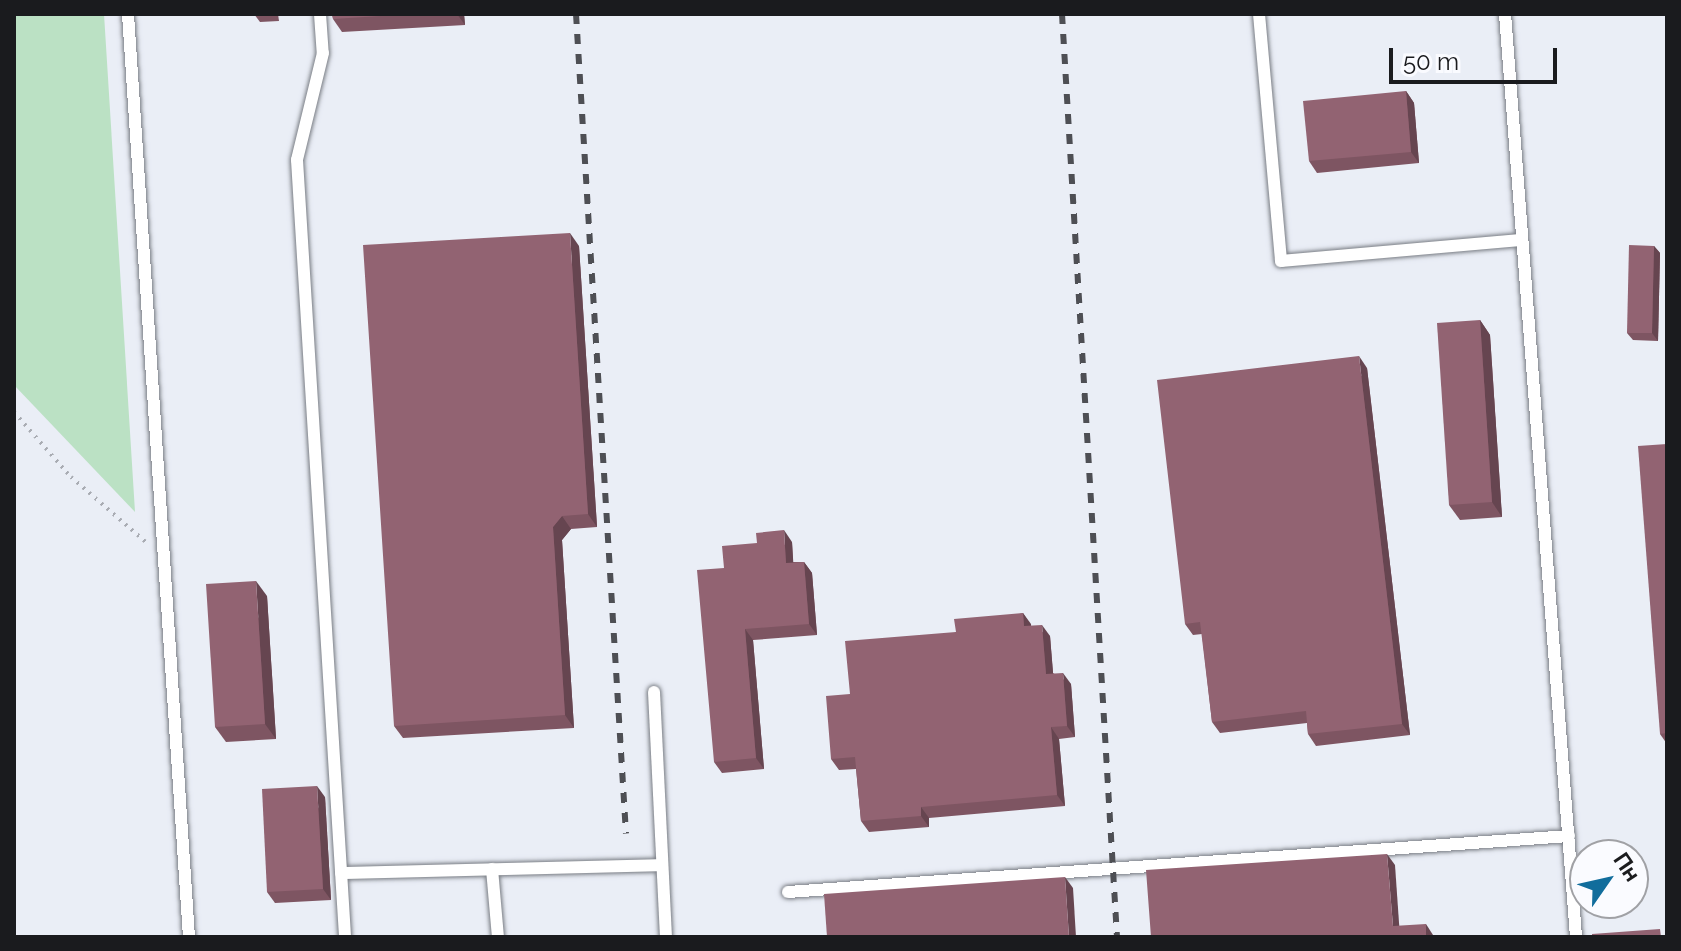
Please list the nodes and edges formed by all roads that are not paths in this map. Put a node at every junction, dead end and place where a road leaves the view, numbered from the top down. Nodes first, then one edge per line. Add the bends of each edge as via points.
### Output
1 (128, 14) edge
2 (320, 14) edge
3 (1259, 14) edge
4 (1505, 14) edge
5 (1520, 240) junction
6 (654, 692) dead end
7 (1569, 836) junction
8 (661, 865) junction
9 (492, 869) junction
10 (341, 873) junction
11 (788, 892) dead end
12 (189, 937) edge
13 (345, 937) edge
14 (498, 937) edge
15 (666, 937) edge
16 (1576, 937) edge

1 - 12 lane
2 - 10 lane via 323,53 297,160
3 - 5 lane via 1281,261
4 - 5 lane
5 - 7 lane
6 - 8 lane
7 - 11 lane
7 - 16 lane
8 - 9 lane
8 - 15 lane
9 - 10 lane
9 - 14 lane
10 - 13 lane

